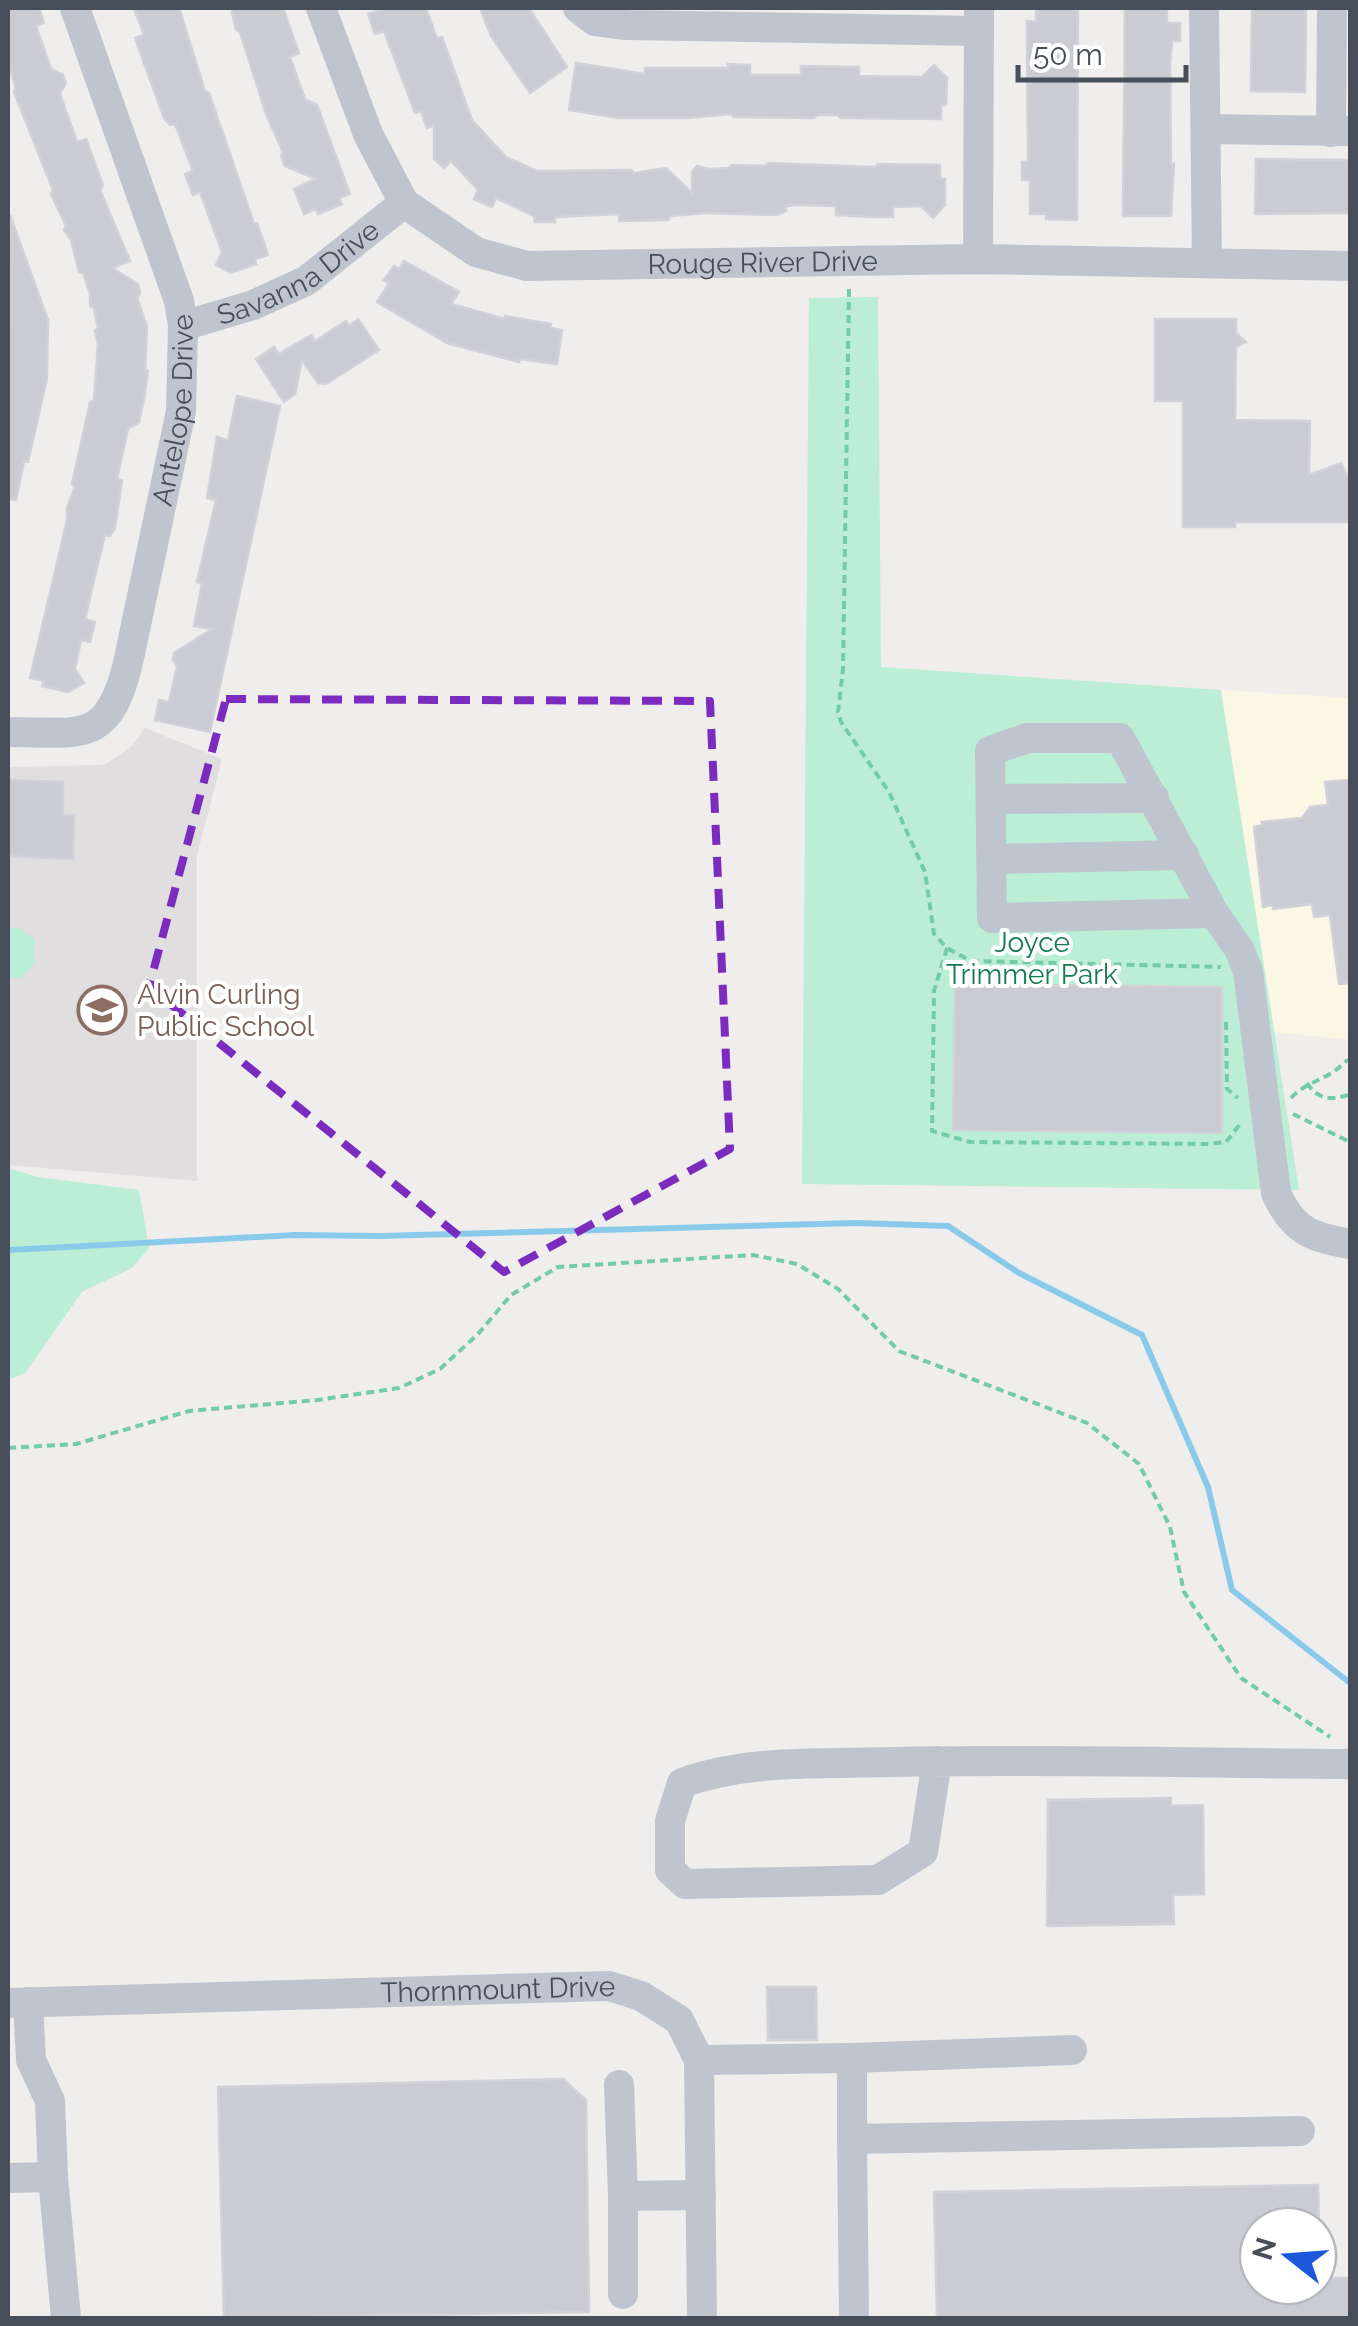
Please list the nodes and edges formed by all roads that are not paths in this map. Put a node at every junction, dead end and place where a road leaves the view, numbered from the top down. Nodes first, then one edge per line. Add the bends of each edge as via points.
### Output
1 (75, 8) edge
2 (321, 8) edge
3 (578, 8) edge
4 (1204, 8) edge
5 (1332, 8) edge
6 (979, 19) edge
7 (1206, 129) junction
8 (1341, 132) edge
9 (404, 202) junction
10 (978, 259) junction
11 (1207, 263) junction
12 (1350, 266) edge
13 (183, 326) junction
14 (8, 732) edge
15 (1154, 798) junction
16 (991, 799) junction
17 (1184, 856) junction
18 (992, 859) junction
19 (1214, 912) junction
20 (1350, 1244) edge
21 (1346, 1754) edge
22 (936, 1761) junction
23 (18, 2003) edge
24 (1072, 2050) dead end
25 (852, 2058) junction
26 (698, 2060) junction
27 (619, 2085) dead end
28 (1300, 2131) dead end
29 (852, 2139) junction
30 (54, 2177) junction
31 (8, 2178) edge
32 (700, 2194) junction
33 (623, 2196) junction
34 (624, 2294) dead end
35 (66, 2318) edge
36 (702, 2318) edge
37 (854, 2318) edge

1 - 13 street, Antelope Drive via 168,264
2 - 9 street, Rouge River Drive via 368,134
3 - 6 street via 595,21 626,25
4 - 7 street
5 - 8 street
6 - 10 street
7 - 8 street
7 - 11 street
9 - 10 street, Rouge River Drive via 476,252 527,266
9 - 13 street, Savanna Drive via 306,281
10 - 11 street, Rouge River Drive
11 - 12 street, Rouge River Drive
13 - 14 street, Antelope Drive via 181,411 116,702 84,732
15 - 16 street
15 - 16 street via 1120,738 1028,738 990,751
15 - 17 street
16 - 18 street
17 - 18 street
17 - 19 street
18 - 19 street via 992,918
19 - 20 street via 1248,971 1276,1193 1303,1232
21 - 22 street
22 - 22 street via 780,1764 714,1771 682,1783 670,1821 670,1870 684,1884 878,1880 923,1852
23 - 26 street, Thornmount Drive via 610,1986 680,2020
23 - 30 street via 30,2060 50,2101
24 - 25 street
25 - 26 street
25 - 29 street
26 - 32 street, Thornmount Drive
27 - 33 street
28 - 29 street
29 - 37 street
30 - 31 street
30 - 35 street
32 - 33 street
32 - 36 street, Thornmount Drive
33 - 34 street

